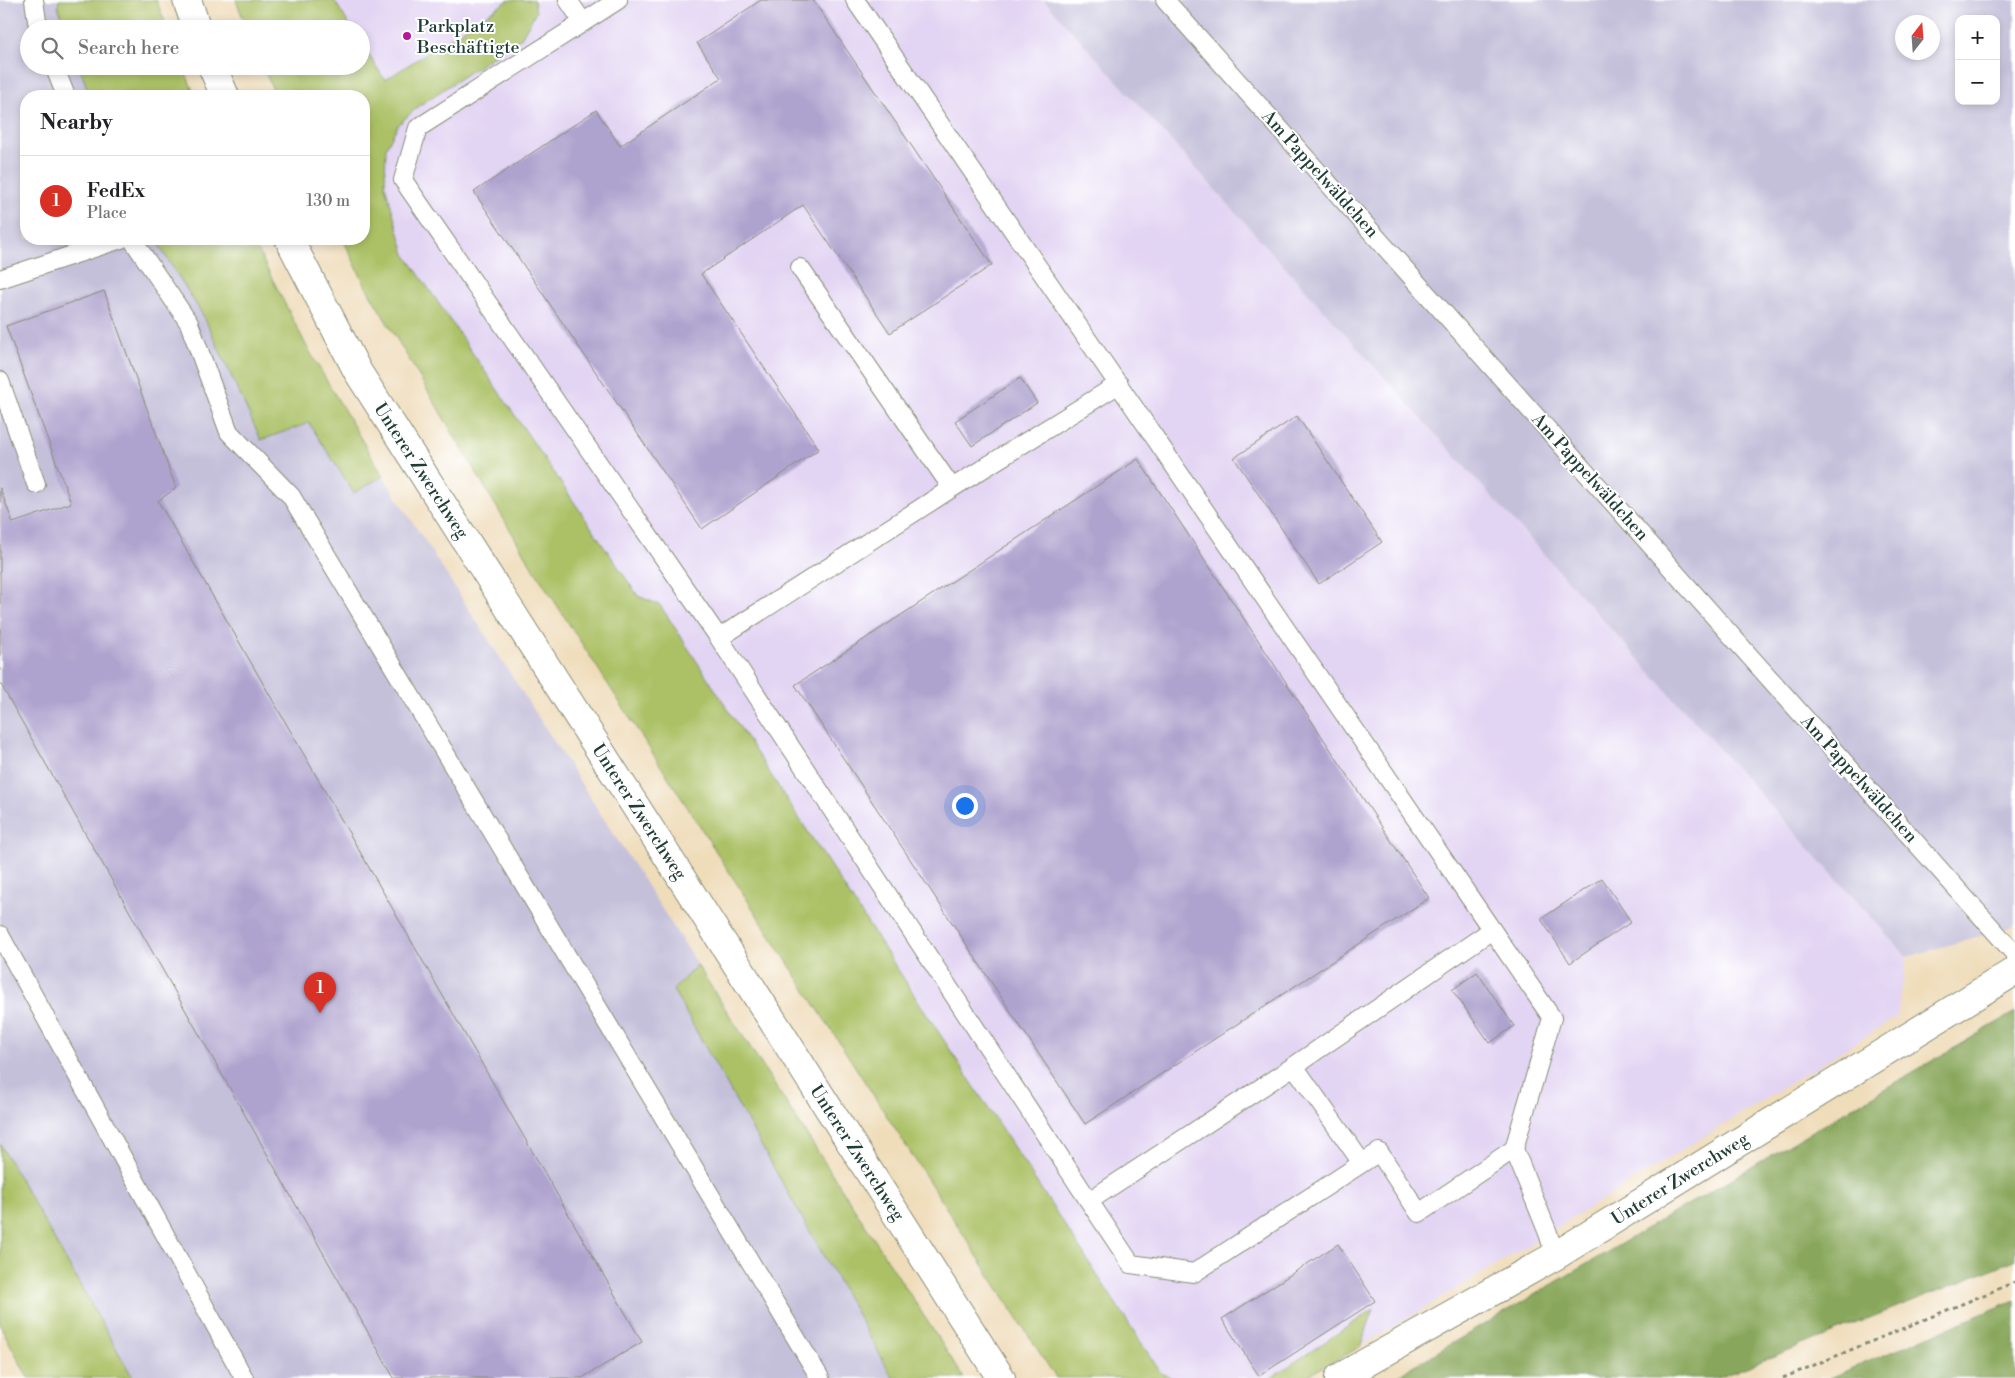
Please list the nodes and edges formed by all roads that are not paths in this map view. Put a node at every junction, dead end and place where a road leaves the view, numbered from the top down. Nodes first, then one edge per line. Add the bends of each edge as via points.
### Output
1 (34, 0) edge
2 (187, 0) edge
3 (568, 0) edge
4 (618, 0) edge
5 (855, 0) edge
6 (1165, 0) edge
7 (37, 20) edge
8 (194, 20) edge
9 (582, 22) junction
10 (58, 75) edge
11 (216, 75) edge
12 (64, 90) edge
13 (222, 90) edge
14 (103, 245) edge
15 (136, 245) edge
16 (293, 245) edge
17 (800, 268) dead end
18 (0, 279) edge
19 (0, 381) edge
20 (1119, 384) junction
21 (36, 484) dead end
22 (952, 488) junction
23 (719, 638) junction
24 (1492, 930) junction
25 (0, 935) edge
26 (2015, 954) edge
27 (2015, 971) edge
28 (1294, 1066) junction
29 (1514, 1149) junction
30 (1362, 1163) junction
31 (1089, 1201) junction
32 (1555, 1256) junction
33 (244, 1378) edge
34 (820, 1378) edge
35 (1001, 1378) edge
36 (1339, 1378) edge

1 - 7 lane
2 - 8 street
3 - 9 lane
4 - 9 lane
5 - 20 lane
6 - 26 lane, Am Pappelwäldchen
9 - 23 lane via 418,128 403,180
10 - 12 lane
11 - 13 street
14 - 18 lane
15 - 34 lane via 189,323 229,432 291,496
16 - 35 street, Unterer Zwerchweg via 358,372
17 - 22 lane
19 - 21 lane
20 - 22 lane
20 - 24 lane
22 - 23 lane
23 - 31 lane
24 - 28 lane
24 - 29 lane via 1552,1018
25 - 33 lane
27 - 32 street, Unterer Zwerchweg
28 - 30 lane
28 - 31 lane
29 - 30 lane via 1419,1212 1379,1152
29 - 32 lane
30 - 31 lane via 1194,1273 1131,1264
32 - 36 street, Unterer Zwerchweg

